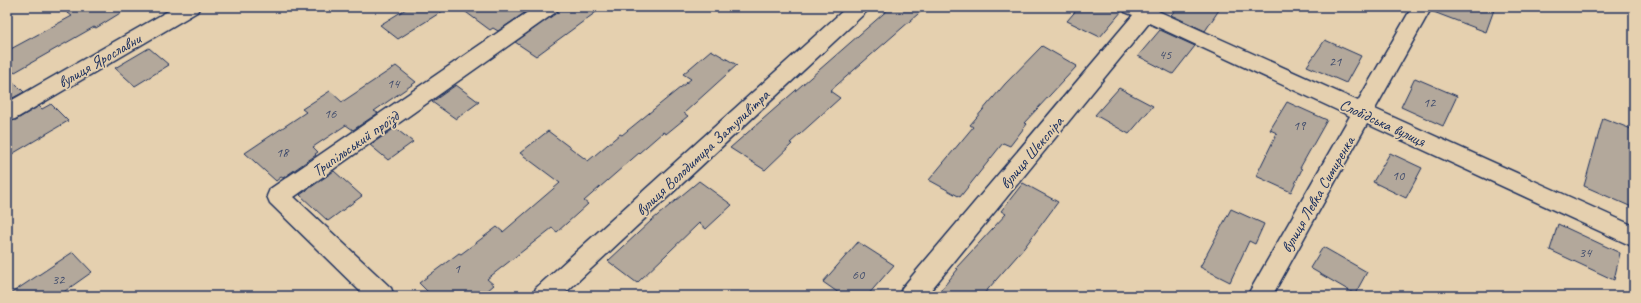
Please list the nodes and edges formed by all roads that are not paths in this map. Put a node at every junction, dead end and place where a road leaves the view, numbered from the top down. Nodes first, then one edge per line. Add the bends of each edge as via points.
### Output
1 (190, 7) edge
2 (549, 7) edge
3 (859, 7) edge
4 (1422, 7) edge
5 (1143, 9) edge
6 (7, 113) edge
7 (1363, 113) junction
8 (1634, 237) edge
9 (382, 296) edge
10 (545, 296) edge
11 (911, 296) edge
12 (1259, 296) edge

1 - 6 street, вулиця Ярославни
2 - 9 street, Трипільський проїзд via 278,196
3 - 10 street, вулиця Володимира Затуливітра
4 - 7 street, вулиця Левка Симиренка
5 - 7 street, Слобідська вулиця
5 - 11 street, вулиця Шекспіра
7 - 8 street, Слобідська вулиця
7 - 12 street, вулиця Левка Симиренка

